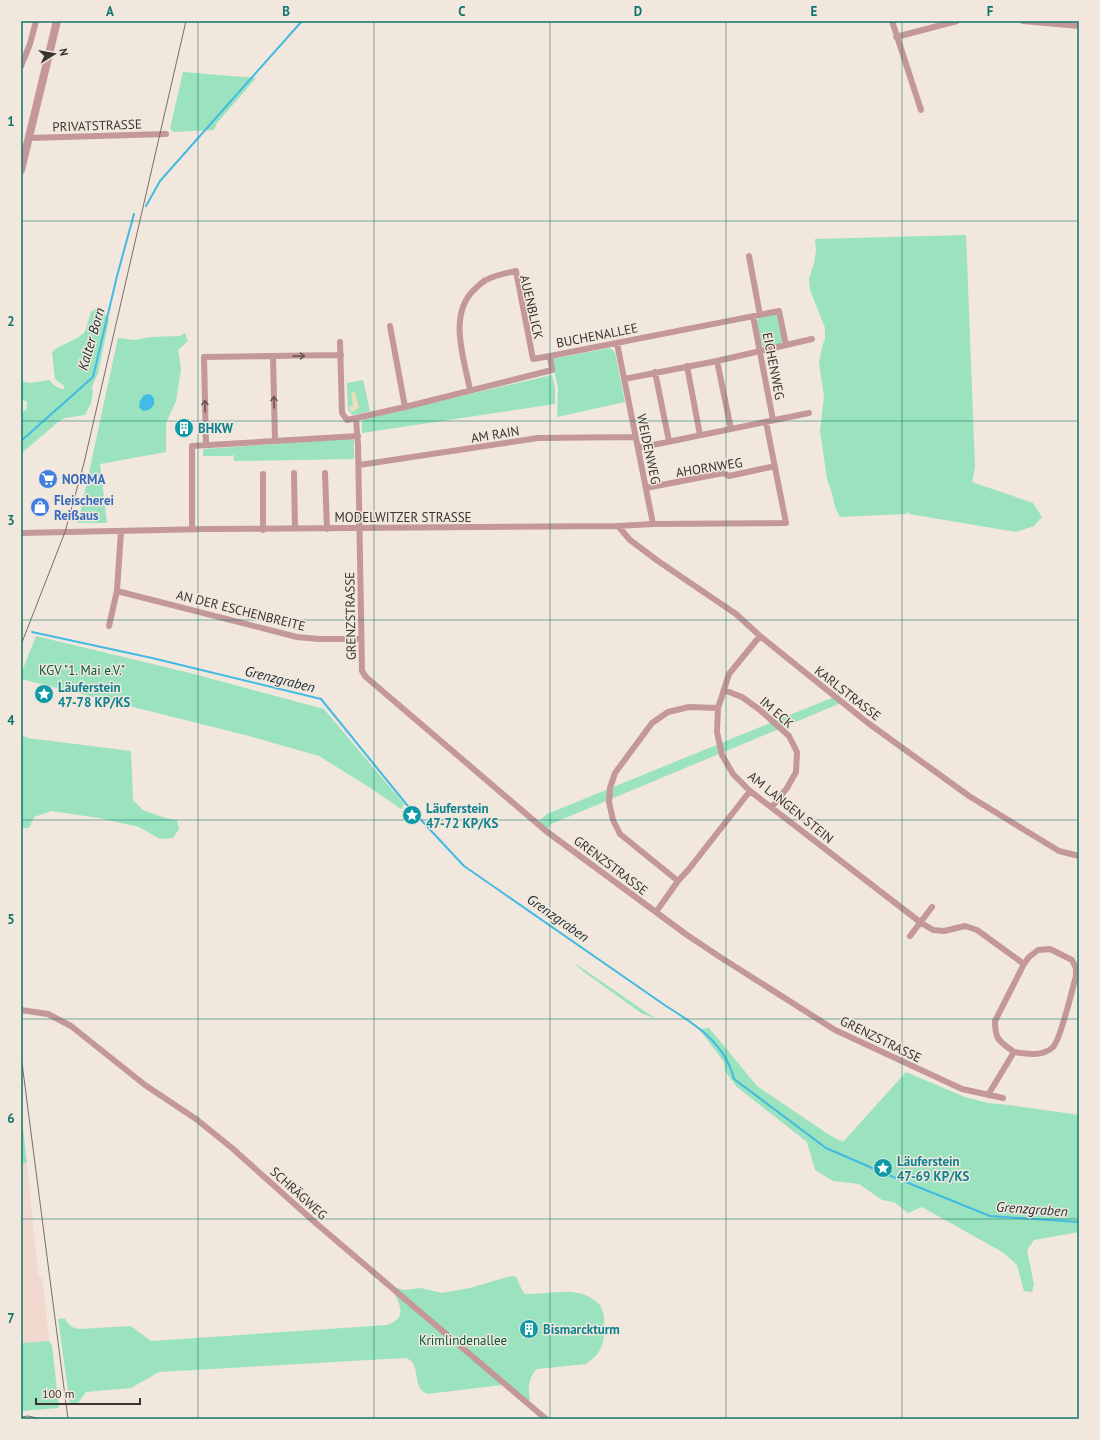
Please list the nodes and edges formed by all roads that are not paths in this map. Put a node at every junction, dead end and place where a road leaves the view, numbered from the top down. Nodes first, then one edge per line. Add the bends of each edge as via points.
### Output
1 (36, 21) edge
2 (57, 21) edge
3 (892, 21) edge
4 (957, 21) edge
5 (1023, 21) edge
6 (1079, 26) edge
7 (896, 37) junction
8 (21, 66) edge
9 (921, 110) dead end
10 (166, 134) dead end
11 (29, 138) junction
12 (21, 170) edge
13 (749, 256) dead end
14 (760, 314) junction
15 (753, 316) junction
16 (390, 326) dead end
17 (812, 339) dead end
18 (340, 342) dead end
19 (617, 343) junction
20 (786, 345) junction
21 (760, 351) junction
22 (341, 355) junction
23 (273, 356) junction
24 (550, 356) junction
25 (717, 360) junction
26 (687, 366) junction
27 (655, 372) junction
28 (624, 379) junction
29 (470, 390) junction
30 (405, 407) junction
31 (809, 413) dead end
32 (356, 419) junction
33 (773, 420) junction
34 (766, 422) junction
35 (731, 429) junction
36 (700, 435) junction
37 (358, 436) junction
38 (635, 437) junction
39 (275, 441) junction
40 (669, 441) junction
41 (206, 445) junction
42 (638, 448) junction
43 (359, 465) junction
44 (775, 466) junction
45 (294, 473) dead end
46 (325, 473) dead end
47 (263, 474) dead end
48 (646, 488) junction
49 (653, 524) junction
50 (618, 526) junction
51 (360, 528) junction
52 (295, 529) junction
53 (327, 529) junction
54 (192, 530) junction
55 (263, 530) junction
56 (121, 531) junction
57 (21, 533) edge
58 (117, 591) junction
59 (109, 626) dead end
60 (760, 636) junction
61 (361, 639) junction
62 (724, 690) junction
63 (718, 708) junction
64 (750, 791) junction
65 (772, 807) junction
66 (1079, 856) edge
67 (678, 881) junction
68 (932, 908) dead end
69 (656, 912) junction
70 (920, 922) junction
71 (910, 936) dead end
72 (1024, 964) junction
73 (21, 1010) edge
74 (1014, 1052) junction
75 (988, 1095) junction
76 (1003, 1098) dead end
77 (546, 1419) edge

1 - 8 street
2 - 11 street
3 - 7 street
4 - 7 street
5 - 6 street
7 - 9 street
10 - 11 street, PRIVATSTRASSE
11 - 12 street
13 - 14 street, EICHENWEG
14 - 15 street, BUCHENALLEE
14 - 20 street, BUCHENALLEE via 779,311
15 - 19 street, BUCHENALLEE
15 - 21 street, EICHENWEG
16 - 30 street
17 - 20 street
18 - 22 street
19 - 24 street, BUCHENALLEE
19 - 28 street, WEIDENWEG
20 - 21 street
21 - 25 street
21 - 33 street, EICHENWEG
23 -> 22 street
22 - 32 street via 342,413 347,420
39 -> 23 street
41 -> 23 street via 204,357
24 - 29 street, BUCHENALLEE via 552,370
24 - 29 street, AUENBLICK via 533,359 516,271 485,280 469,294 462,308 459,331
25 - 26 street
25 - 35 street
26 - 27 street
26 - 36 street
27 - 28 street
27 - 40 street
28 - 38 street, WEIDENWEG
29 - 30 street, BUCHENALLEE
30 - 32 street, BUCHENALLEE
31 - 33 street
32 - 37 street, GRENZSTRASSE
33 - 34 street
34 - 35 street
34 - 44 street
35 - 36 street
36 - 40 street
37 - 39 street
37 - 43 street, GRENZSTRASSE
38 - 42 street, WEIDENWEG
38 - 43 street, AM RAIN via 538,438
39 - 41 street
40 - 42 street
41 - 54 street via 192,446
42 - 48 street, WEIDENWEG
43 - 51 street, GRENZSTRASSE
44 - 48 street, AHORNWEG via 729,476 723,473
44 - 49 street, MODELWITZER STRASSE via 786,523
45 - 52 street
46 - 53 street
47 - 55 street
48 - 49 street, WEIDENWEG
49 - 50 street, MODELWITZER STRASSE
50 - 51 street, MODELWITZER STRASSE
50 - 60 street, KARLSTRASSE via 630,540 736,614
51 - 53 street, MODELWITZER STRASSE
51 - 61 street, GRENZSTRASSE
52 - 53 street, MODELWITZER STRASSE
52 - 55 street, MODELWITZER STRASSE
54 - 55 street, MODELWITZER STRASSE
54 - 56 street, MODELWITZER STRASSE
56 - 57 street, MODELWITZER STRASSE
56 - 58 street
58 - 59 street
58 - 61 street, AN DER ESCHENBREITE via 297,637
60 - 62 street, AM LANGEN STEIN via 729,674
60 - 66 street, KARLSTRASSE via 868,723 969,796 1059,851
61 - 69 street, GRENZSTRASSE via 362,671 366,677 546,831
62 - 63 street, AM LANGEN STEIN
62 - 65 street, IM ECK via 742,697 760,710 789,736 797,752 796,772
63 - 64 street, AM LANGEN STEIN via 717,732 722,755 733,774
63 - 67 street via 689,707 668,712 652,723 615,773 610,788 609,802 613,820 620,834
64 - 65 street, AM LANGEN STEIN
64 - 67 street
65 - 70 street, AM LANGEN STEIN
67 - 69 street
68 - 70 street
69 - 75 street, GRENZSTRASSE via 720,957 835,1030 962,1089
70 - 71 street
70 - 72 street, AM LANGEN STEIN via 933,930 944,931 965,926 977,930
72 - 74 street via 995,1021 999,1041
72 - 74 street via 1038,950 1050,949 1072,960 1076,976 1059,1037 1052,1048 1038,1054
73 - 77 street, SCHRÄGWEG via 48,1014 71,1026 145,1085 196,1119
74 - 75 street
75 - 76 street, GRENZSTRASSE

